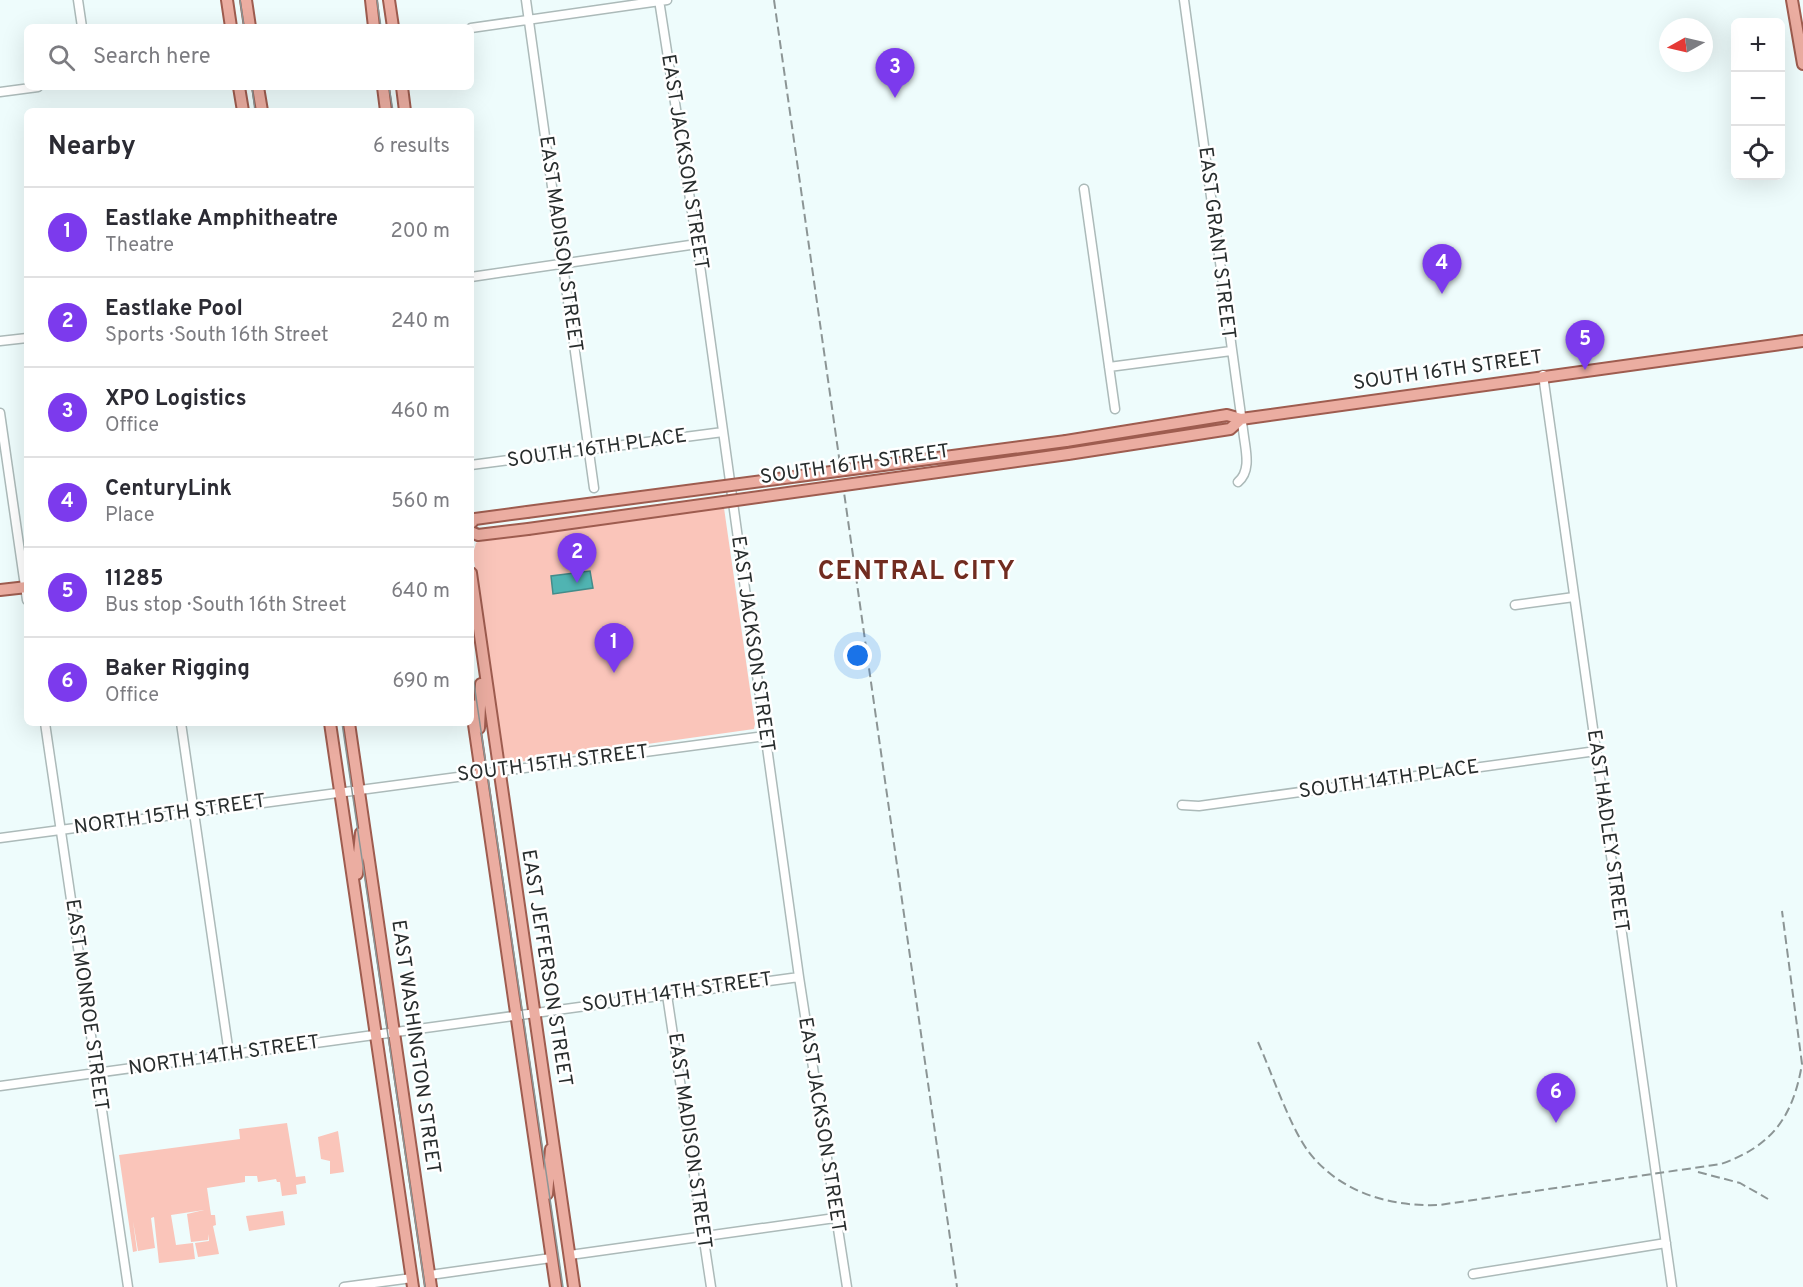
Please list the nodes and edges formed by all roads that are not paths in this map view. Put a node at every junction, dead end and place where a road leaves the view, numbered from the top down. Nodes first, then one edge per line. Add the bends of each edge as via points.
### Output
1 (78, 0) edge
2 (227, 0) edge
3 (246, 0) edge
4 (371, 0) edge
5 (389, 0) edge
6 (526, 0) edge
7 (662, 0) edge
8 (1184, 0) edge
9 (1792, 0) edge
10 (529, 20) junction
11 (82, 24) edge
12 (231, 24) edge
13 (250, 24) edge
14 (374, 24) edge
15 (393, 24) edge
16 (474, 28) edge
17 (1803, 64) edge
18 (24, 89) edge
19 (240, 90) edge
20 (258, 90) edge
21 (383, 90) edge
22 (402, 90) edge
23 (0, 92) edge
24 (242, 108) edge
25 (262, 108) edge
26 (386, 108) edge
27 (405, 108) edge
28 (1084, 189) dead end
29 (697, 244) junction
30 (563, 264) junction
31 (474, 277) edge
32 (24, 338) edge
33 (0, 341) edge
34 (1803, 341) edge
35 (1231, 351) junction
36 (1109, 367) junction
37 (1543, 375) junction
38 (1115, 409) dead end
39 (0, 413) edge
40 (1241, 419) junction
41 (723, 432) junction
42 (589, 450) junction
43 (474, 465) edge
44 (1238, 482) dead end
45 (594, 488) dead end
46 (474, 521) edge
47 (474, 534) edge
48 (24, 574) edge
49 (24, 587) edge
50 (0, 590) edge
51 (474, 595) edge
52 (1574, 597) junction
53 (1515, 605) dead end
54 (482, 655) junction
55 (474, 725) edge
56 (45, 726) edge
57 (181, 726) edge
58 (330, 726) edge
59 (349, 726) edge
60 (765, 736) junction
61 (478, 752) junction
62 (1596, 752) junction
63 (499, 772) junction
64 (481, 774) junction
65 (359, 790) junction
66 (340, 792) junction
67 (1182, 805) dead end
68 (194, 812) junction
69 (362, 812) junction
70 (61, 830) junction
71 (0, 838) edge
72 (356, 892) junction
73 (799, 977) junction
74 (668, 994) junction
75 (535, 1013) junction
76 (516, 1016) junction
77 (394, 1033) junction
78 (376, 1035) junction
79 (229, 1054) junction
80 (96, 1073) junction
81 (0, 1086) edge
82 (552, 1129) junction
83 (546, 1218) junction
84 (835, 1218) junction
85 (703, 1237) junction
86 (1666, 1243) junction
87 (570, 1255) junction
88 (551, 1258) junction
89 (1473, 1274) dead end
90 (430, 1281) edge
91 (412, 1282) edge
92 (128, 1287) edge
93 (344, 1287) edge
94 (556, 1287) edge
95 (574, 1287) edge
96 (711, 1287) edge
97 (847, 1287) edge
98 (1672, 1287) edge

1 - 11 street
2 - 12 main road
3 - 13 main road
4 - 14 main road
5 - 15 main road
6 - 10 street, EAST MADISON STREET
7 - 10 street
7 - 29 street, EAST JACKSON STREET
8 - 35 street, EAST GRANT STREET
9 - 17 main road
10 - 16 street
10 - 30 street, EAST MADISON STREET
18 - 23 street
19 - 24 main road
20 - 25 main road
21 - 26 main road
22 - 27 main road
28 - 36 street
29 - 30 street
29 - 41 street, EAST JACKSON STREET
30 - 31 street
30 - 42 street, EAST MADISON STREET
32 - 33 street
34 - 37 main road, SOUTH 16TH STREET
35 - 36 street
35 - 40 street, EAST GRANT STREET
36 - 38 street
37 - 40 main road, SOUTH 16TH STREET
37 - 52 street, EAST HADLEY STREET
39 - 48 street
40 - 44 street, EAST GRANT STREET via 1247,466
40 - 46 main road, SOUTH 16TH STREET, bridge via 1227,415 1066,441
40 - 47 main road, SOUTH 16TH STREET, bridge via 1230,429
41 - 42 street, SOUTH 16TH PLACE
41 - 60 street, EAST JACKSON STREET
42 - 43 street, SOUTH 16TH PLACE
42 - 45 street, EAST MADISON STREET
49 - 50 main road
51 - 54 main road, EAST JEFFERSON STREET
52 - 53 street
52 - 62 street, EAST HADLEY STREET
54 - 61 main road, EAST JEFFERSON STREET
54 - 63 main road, EAST JEFFERSON STREET
55 - 61 main road, EAST JEFFERSON STREET
56 - 70 street, EAST MONROE STREET
57 - 68 street
58 - 66 main road, EAST WASHINGTON STREET
59 - 65 main road, EAST WASHINGTON STREET
60 - 63 street, SOUTH 15TH STREET
60 - 73 street, EAST JACKSON STREET
61 - 64 main road, EAST JEFFERSON STREET
62 - 67 street, SOUTH 14TH PLACE via 1199,806
62 - 86 street, EAST HADLEY STREET
63 - 64 street, SOUTH 15TH STREET
63 - 75 main road, EAST JEFFERSON STREET
64 - 65 street, SOUTH 15TH STREET
64 - 76 main road, EAST JEFFERSON STREET
65 - 66 street, SOUTH 15TH STREET
65 - 69 main road, EAST WASHINGTON STREET
66 - 68 street, NORTH 15TH STREET
66 - 72 main road, EAST WASHINGTON STREET
68 - 70 street, NORTH 15TH STREET
68 - 79 street
69 - 72 main road, EAST WASHINGTON STREET
69 - 77 main road, EAST WASHINGTON STREET
70 - 71 street, NORTH 15TH STREET
70 - 80 street, EAST MONROE STREET
72 - 78 main road, EAST WASHINGTON STREET
73 - 74 street, SOUTH 14TH STREET
73 - 84 street, EAST JACKSON STREET
74 - 75 street, SOUTH 14TH STREET
74 - 85 street, EAST MADISON STREET
75 - 76 street, SOUTH 14TH STREET
75 - 82 main road, EAST JEFFERSON STREET
76 - 77 street, SOUTH 14TH STREET
76 - 83 main road, EAST JEFFERSON STREET
77 - 78 street, SOUTH 14TH STREET
77 - 90 main road, EAST WASHINGTON STREET
78 - 79 street, NORTH 14TH STREET
78 - 91 main road, EAST WASHINGTON STREET
79 - 80 street, NORTH 14TH STREET
80 - 81 street, NORTH 14TH STREET
80 - 92 street, EAST MONROE STREET
82 - 83 main road
82 - 87 main road, EAST JEFFERSON STREET
83 - 88 main road, EAST JEFFERSON STREET
84 - 85 street
84 - 97 street, EAST JACKSON STREET
85 - 87 street
85 - 96 street, EAST MADISON STREET
86 - 89 street
86 - 98 street, EAST HADLEY STREET
87 - 95 main road, EAST JEFFERSON STREET
88 - 90 street
88 - 94 main road, EAST JEFFERSON STREET
91 - 93 street

